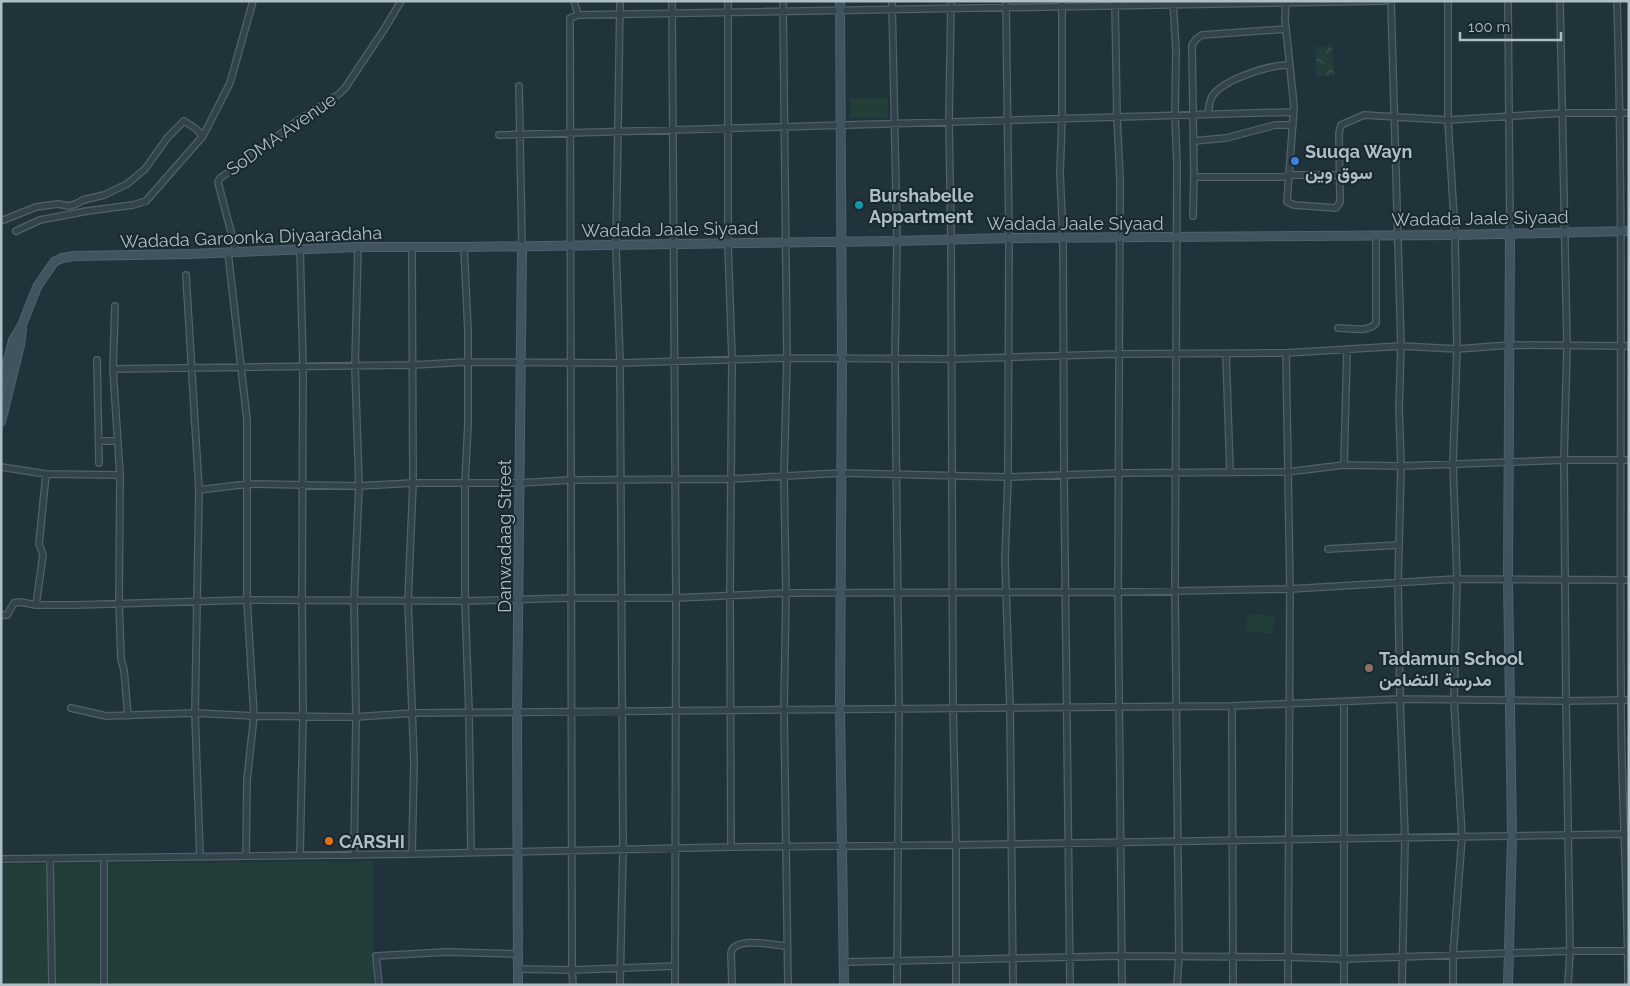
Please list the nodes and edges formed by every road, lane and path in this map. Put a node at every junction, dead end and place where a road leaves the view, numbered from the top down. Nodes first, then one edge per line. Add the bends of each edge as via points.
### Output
1 (253, 1) edge
2 (401, 1) edge
3 (574, 1) edge
4 (620, 1) edge
5 (672, 1) edge
6 (728, 1) edge
7 (784, 1) edge
8 (840, 1) edge
9 (892, 1) edge
10 (951, 1) edge
11 (1384, 1) edge
12 (1391, 1) edge
13 (1448, 1) edge
14 (1508, 1) edge
15 (1560, 1) edge
16 (1617, 1) edge
17 (1286, 2) edge
18 (1340, 2) edge
19 (1173, 3) edge
20 (1231, 3) edge
21 (1062, 4) edge
22 (1115, 4) edge
23 (1006, 5) edge
24 (951, 9) junction
25 (892, 10) junction
26 (840, 11) junction
27 (783, 12) junction
28 (728, 13) junction
29 (672, 14) junction
30 (578, 15) junction
31 (620, 15) junction
32 (1286, 29) junction
33 (1289, 65) junction
34 (519, 86) dead end
35 (1293, 112) junction
36 (1562, 113) junction
37 (1621, 113) junction
38 (1629, 113) edge
39 (1208, 114) junction
40 (1175, 115) junction
41 (1194, 115) junction
42 (1393, 116) junction
43 (1508, 116) junction
44 (1117, 117) junction
45 (1062, 118) junction
46 (1008, 120) junction
47 (1448, 120) junction
48 (949, 122) junction
49 (894, 123) junction
50 (841, 125) junction
51 (1293, 125) junction
52 (785, 126) junction
53 (727, 128) junction
54 (673, 130) junction
55 (618, 131) junction
56 (570, 132) junction
57 (519, 134) junction
58 (499, 135) dead end
59 (203, 136) junction
60 (1193, 141) junction
61 (1290, 175) junction
62 (1340, 175) junction
63 (1194, 177) junction
64 (1192, 216) dead end
65 (1, 221) edge
66 (16, 230) dead end
67 (1625, 231) edge
68 (1564, 232) junction
69 (1510, 233) junction
70 (1376, 235) junction
71 (1398, 235) junction
72 (1455, 235) junction
73 (1177, 237) junction
74 (1009, 238) junction
75 (1064, 238) junction
76 (1120, 238) junction
77 (952, 239) junction
78 (841, 241) junction
79 (897, 241) junction
80 (785, 242) junction
81 (674, 244) junction
82 (728, 244) junction
83 (617, 245) junction
84 (522, 246) junction
85 (570, 246) junction
86 (358, 247) junction
87 (300, 248) junction
88 (412, 248) junction
89 (464, 248) junction
90 (236, 251) junction
91 (228, 252) junction
92 (186, 275) dead end
93 (115, 306) dead end
94 (22, 324) junction
95 (1338, 328) dead end
96 (1510, 345) junction
97 (1401, 346) junction
98 (1567, 346) junction
99 (1622, 346) junction
100 (1629, 346) edge
101 (1457, 349) junction
102 (1348, 351) junction
103 (1286, 353) junction
104 (1118, 354) junction
105 (1226, 354) junction
106 (1177, 355) junction
107 (1064, 356) junction
108 (895, 357) junction
109 (1008, 357) junction
110 (787, 358) junction
111 (842, 358) junction
112 (952, 359) junction
113 (97, 360) dead end
114 (732, 360) junction
115 (467, 362) junction
116 (520, 362) junction
117 (570, 362) junction
118 (674, 362) junction
119 (620, 363) junction
120 (412, 365) junction
121 (303, 366) junction
122 (355, 366) junction
123 (191, 368) junction
124 (240, 368) junction
125 (113, 369) junction
126 (1, 387) edge
127 (1, 422) edge
128 (99, 441) junction
129 (118, 441) junction
130 (1564, 460) junction
131 (1621, 460) junction
132 (1629, 460) edge
133 (1510, 462) junction
134 (99, 463) dead end
135 (1453, 463) junction
136 (1344, 465) junction
137 (1401, 466) junction
138 (1, 467) edge
139 (1230, 471) junction
140 (1176, 472) junction
141 (1287, 472) junction
142 (841, 473) junction
143 (1120, 473) junction
144 (46, 474) junction
145 (120, 475) junction
146 (951, 475) junction
147 (1064, 475) junction
148 (784, 476) junction
149 (896, 476) junction
150 (1008, 477) junction
151 (731, 478) junction
152 (675, 479) junction
153 (571, 480) junction
154 (620, 480) junction
155 (413, 483) junction
156 (465, 483) junction
157 (519, 483) junction
158 (248, 484) junction
159 (302, 485) junction
160 (359, 486) junction
161 (200, 490) junction
162 (1399, 545) junction
163 (1328, 548) dead end
164 (1456, 579) junction
165 (1508, 579) junction
166 (1565, 579) junction
167 (1622, 580) junction
168 (1629, 580) edge
169 (1398, 583) junction
170 (1290, 589) junction
171 (1175, 591) junction
172 (897, 592) junction
173 (1005, 592) junction
174 (1118, 592) junction
175 (786, 593) junction
176 (841, 593) junction
177 (954, 593) junction
178 (1065, 593) junction
179 (730, 596) junction
180 (518, 598) junction
181 (571, 598) junction
182 (621, 598) junction
183 (676, 598) junction
184 (354, 599) junction
185 (247, 600) junction
186 (408, 601) junction
187 (465, 601) junction
188 (196, 602) junction
189 (302, 602) junction
190 (119, 603) junction
191 (36, 605) junction
192 (1, 615) edge
193 (1400, 698) junction
194 (1454, 700) junction
195 (1509, 700) junction
196 (1621, 700) junction
197 (1629, 700) edge
198 (1566, 701) junction
199 (1344, 702) junction
200 (1288, 704) junction
201 (1176, 706) junction
202 (1232, 706) junction
203 (953, 707) junction
204 (1010, 707) junction
205 (71, 708) dead end
206 (1068, 708) junction
207 (1119, 708) junction
208 (784, 709) junction
209 (899, 709) junction
210 (731, 710) junction
211 (840, 710) junction
212 (675, 711) junction
213 (571, 712) junction
214 (622, 712) junction
215 (195, 713) junction
216 (413, 713) junction
217 (469, 713) junction
218 (518, 713) junction
219 (128, 716) junction
220 (254, 716) junction
221 (303, 716) junction
222 (356, 717) junction
223 (1569, 834) junction
224 (1627, 834) edge
225 (1512, 837) junction
226 (1345, 838) junction
227 (1405, 838) junction
228 (1462, 838) junction
229 (1288, 840) junction
230 (1178, 841) junction
231 (1234, 841) junction
232 (1067, 842) junction
233 (1120, 842) junction
234 (1011, 844) junction
235 (956, 845) junction
236 (898, 846) junction
237 (731, 847) junction
238 (787, 847) junction
239 (842, 847) junction
240 (676, 848) junction
241 (623, 849) junction
242 (572, 850) junction
243 (518, 852) junction
244 (471, 853) junction
245 (412, 854) junction
246 (246, 855) junction
247 (300, 855) junction
248 (354, 855) junction
249 (200, 857) junction
250 (104, 858) junction
251 (1, 859) edge
252 (50, 859) junction
253 (787, 946) junction
254 (1570, 951) junction
255 (1628, 951) edge
256 (1509, 953) junction
257 (518, 954) junction
258 (1453, 955) junction
259 (1122, 956) junction
260 (1070, 957) junction
261 (1179, 957) junction
262 (1234, 957) junction
263 (1289, 957) junction
264 (1402, 957) junction
265 (1012, 959) junction
266 (1344, 959) junction
267 (956, 960) junction
268 (896, 961) junction
269 (845, 962) junction
270 (675, 966) junction
271 (620, 967) junction
272 (518, 969) junction
273 (572, 970) junction
274 (52, 985) edge
275 (104, 985) edge
276 (378, 985) edge
277 (518, 985) edge
278 (573, 985) edge
279 (620, 985) edge
280 (675, 985) edge
281 (732, 985) edge
282 (788, 985) edge
283 (844, 985) edge
284 (897, 985) edge
285 (956, 985) edge
286 (1013, 985) edge
287 (1070, 985) edge
288 (1122, 985) edge
289 (1177, 985) edge
290 (1233, 985) edge
291 (1288, 985) edge
292 (1344, 985) edge
293 (1402, 985) edge
294 (1453, 985) edge
295 (1508, 985) edge
296 (1568, 985) edge
297 (1628, 985) edge

1 - 59 street via 230,83
2 - 90 street, SoDMA Avenue via 339,94 220,178 218,182
3 - 30 street
4 - 31 street
5 - 29 street
6 - 28 street
7 - 27 street
8 - 26 street
9 - 25 street
10 - 24 street
11 - 18 street
12 - 42 street
13 - 47 street
14 - 43 street
15 - 36 street
16 - 37 street
17 - 18 street
17 - 20 street
17 - 32 street
19 - 20 street
19 - 22 street
19 - 40 street
21 - 22 street
21 - 23 street
21 - 45 street
22 - 44 street
23 - 24 street
23 - 46 street
24 - 25 street
24 - 48 street
25 - 26 street
25 - 49 street
26 - 27 street
26 - 50 street
27 - 28 street
27 - 52 street
28 - 29 street
28 - 53 street
29 - 31 street
29 - 54 street
30 - 31 street
30 - 56 street via 570,18
31 - 55 street
32 - 33 street
32 - 41 street via 1196,38 1192,45
33 - 35 street
33 - 39 street via 1268,67 1232,82 1214,94
34 - 57 street, Danwadaag Street
35 - 39 street
35 - 51 street
36 - 37 street
36 - 43 street
36 - 68 street
37 - 38 street
37 - 67 street
39 - 41 street
40 - 41 street
40 - 44 street
40 - 73 street
41 - 60 street
42 - 47 street
42 - 62 street via 1364,115 1341,125
42 - 71 street
43 - 47 street
43 - 69 street
44 - 45 street
44 - 76 street
45 - 46 street
45 - 75 street via 1060,173
46 - 48 street
46 - 74 street
47 - 72 street
48 - 49 street
48 - 77 street
49 - 50 street
49 - 79 street
50 - 52 street
50 - 78 street
51 - 60 street via 1275,125 1226,138
51 - 61 street
52 - 53 street
52 - 80 street
53 - 54 street
53 - 82 street
54 - 55 street
54 - 81 street
55 - 56 street
55 - 83 street
56 - 57 street
56 - 85 street
57 - 58 street
57 - 84 street, Danwadaag Street
59 - 65 street via 184,121 145,168 127,184 76,204 36,207
59 - 66 street via 146,201 49,218
60 - 63 street
61 - 62 street
61 - 62 street via 1287,202 1336,208 1340,202
61 - 63 street
63 - 64 street
67 - 68 street, Wadada Jaale Siyaad
67 - 99 street
68 - 69 street, Wadada Jaale Siyaad
68 - 98 street
69 - 72 street, Wadada Jaale Siyaad
69 - 96 street
70 - 71 street, Wadada Jaale Siyaad
70 - 73 street, Wadada Jaale Siyaad
70 - 95 street via 1376,324 1368,329
71 - 72 street, Wadada Jaale Siyaad
71 - 97 street
72 - 101 street
73 - 76 street, Wadada Jaale Siyaad
73 - 106 street
74 - 75 street, Wadada Jaale Siyaad
74 - 77 street, Wadada Jaale Siyaad
74 - 109 street
75 - 76 street, Wadada Jaale Siyaad
75 - 107 street
76 - 104 street
77 - 79 street, Wadada Jaale Siyaad
77 - 112 street
78 - 79 street, Wadada Jaale Siyaad
78 - 80 street, Wadada Jaale Siyaad
78 - 111 street
79 - 108 street
80 - 82 street, Wadada Jaale Siyaad
80 - 110 street
81 - 82 street, Wadada Jaale Siyaad
81 - 83 street, Wadada Jaale Siyaad
81 - 118 street
82 - 114 street
83 - 85 street, Wadada Jaale Siyaad
83 - 119 street
84 - 85 street, Wadada Jaale Siyaad
84 - 89 street, Wadada Garoonka Diyaaradaha
84 - 116 street, Danwadaag Street
85 - 117 street
86 - 87 street, Wadada Garoonka Diyaaradaha
86 - 88 street, Wadada Garoonka Diyaaradaha
86 - 122 street
87 - 90 street, Wadada Garoonka Diyaaradaha
87 - 121 street
88 - 89 street, Wadada Garoonka Diyaaradaha
88 - 120 street
89 - 115 street
90 - 91 street, Wadada Garoonka Diyaaradaha
91 - 94 street, Wadada Garoonka Diyaaradaha via 62,258 54,262 37,286
91 - 124 street
92 - 123 street
93 - 125 street
94 - 126 street, Wadada Garoonka Diyaaradaha via 13,340
94 - 127 street, Wadada Garoonka Diyaaradaha
96 - 98 street
96 - 101 street
96 - 133 street
97 - 101 street
97 - 102 street
97 - 137 street
98 - 99 street
98 - 130 street
99 - 100 street
99 - 131 street
101 - 135 street
102 - 103 street
102 - 136 street
103 - 105 street
103 - 141 street
104 - 106 street
104 - 107 street
104 - 143 street
105 - 106 street
105 - 139 street
106 - 140 street
107 - 109 street
107 - 147 street
108 - 111 street
108 - 112 street
108 - 149 street
109 - 112 street
109 - 150 street
110 - 111 street
110 - 114 street
110 - 148 street
111 - 142 street
112 - 146 street
113 - 128 street
114 - 118 street
114 - 151 street
115 - 116 street
115 - 120 street
115 - 156 street
116 - 117 street
116 - 157 street, Danwadaag Street
117 - 119 street
117 - 153 street
118 - 119 street
118 - 152 street
119 - 154 street
120 - 122 street
120 - 155 street
121 - 122 street
121 - 124 street
121 - 159 street
122 - 160 street
123 - 124 street
123 - 125 street
123 - 161 street
124 - 158 street via 247,420
125 - 129 street
128 - 129 street
128 - 134 street
129 - 145 street
130 - 131 street
130 - 133 street
130 - 166 street
131 - 132 street
131 - 167 street
133 - 135 street
133 - 165 street
135 - 137 street
135 - 164 street
136 - 137 street
136 - 141 street
137 - 162 street
138 - 144 street
139 - 140 street
139 - 141 street
140 - 143 street
140 - 171 street
141 - 170 street
142 - 148 street
142 - 149 street
142 - 176 street
143 - 147 street
143 - 174 street
144 - 145 street
144 - 191 street via 39,544 43,555
145 - 190 street
146 - 149 street
146 - 150 street
146 - 177 street
147 - 150 street
147 - 178 street
148 - 151 street
148 - 175 street
149 - 172 street
150 - 173 street
151 - 152 street
151 - 179 street
152 - 154 street
152 - 183 street
153 - 154 street
153 - 157 street
153 - 181 street
154 - 182 street
155 - 156 street
155 - 160 street
155 - 186 street
156 - 157 street
156 - 187 street
157 - 180 street, Danwadaag Street
158 - 159 street
158 - 161 street
158 - 185 street
159 - 160 street
159 - 189 street
160 - 184 street
161 - 188 street
162 - 163 street
162 - 169 street
164 - 165 street
164 - 169 street
164 - 194 street
165 - 166 street
165 - 195 street
166 - 167 street
166 - 198 street
167 - 168 street
167 - 196 street
169 - 170 street
169 - 193 street
170 - 171 street
170 - 200 street
171 - 174 street
171 - 201 street
172 - 176 street
172 - 177 street
172 - 209 street
173 - 177 street
173 - 178 street
173 - 204 street
174 - 178 street
174 - 207 street
175 - 176 street
175 - 179 street
175 - 208 street
176 - 211 street
177 - 203 street
178 - 206 street
179 - 183 street
179 - 210 street
180 - 181 street
180 - 187 street
180 - 218 street, Danwadaag Street
181 - 182 street
181 - 213 street
182 - 183 street
182 - 214 street
183 - 212 street
184 - 186 street
184 - 189 street
184 - 222 street
185 - 188 street
185 - 189 street
185 - 220 street
186 - 187 street
186 - 216 street
187 - 217 street
188 - 190 street
188 - 215 street
189 - 221 street
190 - 191 street
190 - 219 street
191 - 192 street via 14,603 7,615
193 - 194 street
193 - 199 street
193 - 227 street
194 - 195 street
194 - 228 street
195 - 198 street
195 - 225 street
196 - 197 street
196 - 198 street
196 - 224 street
198 - 223 street
199 - 200 street
199 - 226 street
200 - 202 street
200 - 229 street
201 - 202 street
201 - 207 street
201 - 230 street
202 - 231 street
203 - 204 street
203 - 209 street
203 - 235 street
204 - 206 street
204 - 234 street
205 - 219 street via 106,716
206 - 207 street
206 - 232 street
207 - 233 street
208 - 210 street
208 - 211 street
208 - 238 street
209 - 211 street
209 - 236 street
210 - 212 street
210 - 237 street
211 - 239 street
212 - 214 street
212 - 240 street
213 - 214 street
213 - 218 street
213 - 242 street
214 - 241 street
215 - 219 street
215 - 220 street
215 - 249 street
216 - 217 street
216 - 222 street
216 - 245 street
217 - 218 street
217 - 244 street
218 - 243 street, Danwadaag Street
220 - 221 street
220 - 246 street
221 - 222 street
221 - 247 street
222 - 248 street
223 - 224 street
223 - 225 street
223 - 254 street
224 - 255 street
225 - 228 street
225 - 256 street
226 - 227 street
226 - 229 street
226 - 266 street
227 - 228 street
227 - 264 street
228 - 258 street
229 - 231 street
229 - 263 street
230 - 231 street
230 - 233 street
230 - 261 street
231 - 262 street
232 - 233 street
232 - 234 street
232 - 260 street
233 - 259 street
234 - 235 street
234 - 265 street
235 - 236 street
235 - 267 street
236 - 239 street
236 - 268 street
237 - 238 street
237 - 240 street
238 - 239 street
238 - 253 street
239 - 269 street
240 - 241 street
240 - 270 street
241 - 242 street
241 - 271 street
242 - 243 street
242 - 273 street
243 - 244 street
243 - 257 street, Danwadaag Street
244 - 245 street
245 - 248 street
246 - 247 street
246 - 249 street
247 - 248 street
249 - 250 street
250 - 252 street
250 - 275 street
251 - 252 street
252 - 274 street
253 - 281 street via 742,942 735,945 731,953
253 - 282 street
254 - 255 street
254 - 256 street
254 - 296 street
255 - 297 street
256 - 258 street
256 - 295 street
257 - 272 street, Danwadaag Street
257 - 276 street via 446,952 376,956
258 - 264 street
258 - 294 street
259 - 260 street
259 - 261 street
259 - 288 street
260 - 265 street
260 - 287 street
261 - 262 street
261 - 289 street
262 - 263 street
262 - 290 street
263 - 266 street
263 - 291 street
264 - 266 street
264 - 293 street
265 - 267 street
265 - 286 street
266 - 292 street
267 - 268 street
267 - 285 street
268 - 269 street
268 - 284 street
269 - 283 street
270 - 271 street
270 - 280 street
271 - 273 street
271 - 279 street
272 - 273 street
272 - 277 street, Danwadaag Street
273 - 278 street

